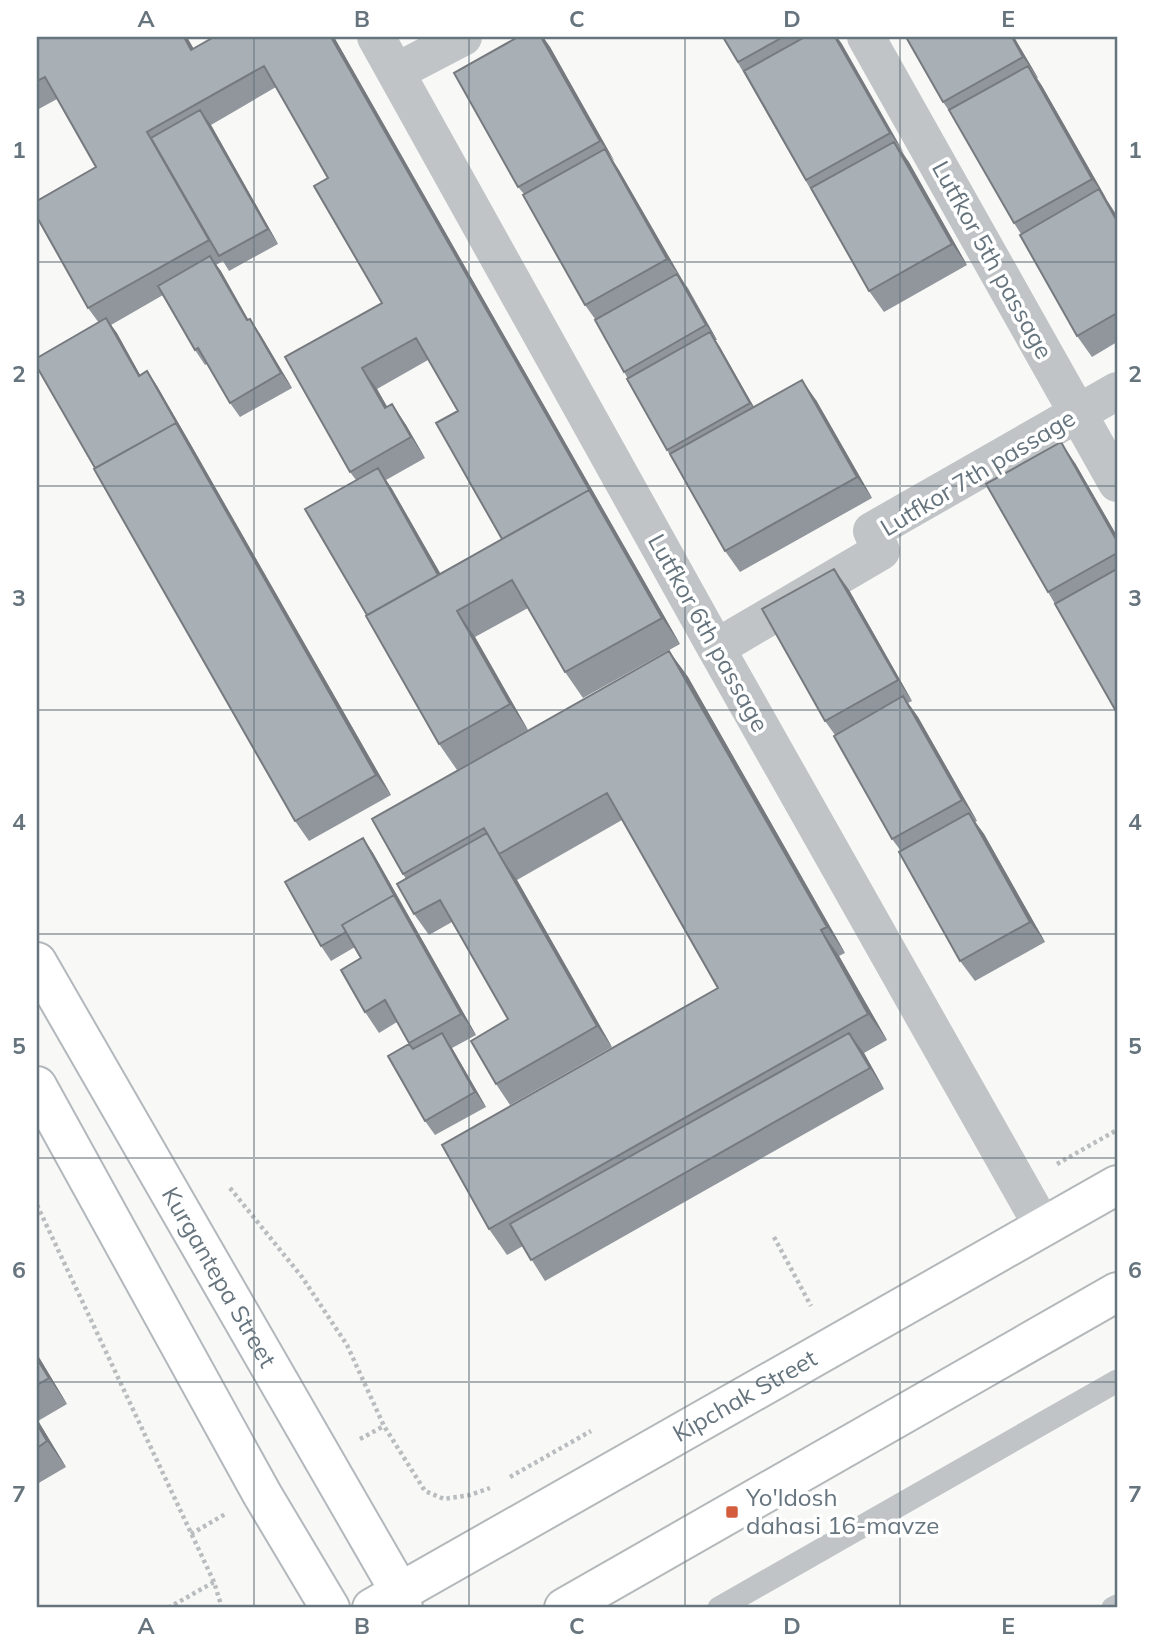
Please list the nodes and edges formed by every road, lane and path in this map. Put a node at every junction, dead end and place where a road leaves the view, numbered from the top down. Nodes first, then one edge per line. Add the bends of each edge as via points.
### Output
1 (376, 37) edge
2 (463, 37) edge
3 (866, 37) edge
4 (396, 72) junction
5 (1117, 391) edge
6 (1078, 413) junction
7 (1117, 483) edge
8 (716, 648) junction
9 (37, 962) edge
10 (37, 1086) edge
11 (1117, 1130) edge
12 (1117, 1185) edge
13 (1020, 1187) junction
14 (230, 1188) dead end
15 (37, 1205) edge
16 (1043, 1227) junction
17 (774, 1237) dead end
18 (1117, 1292) edge
19 (823, 1300) dead end
20 (811, 1306) junction
21 (799, 1313) dead end
22 (1117, 1381) edge
23 (384, 1426) junction
24 (598, 1426) dead end
25 (356, 1441) dead end
26 (508, 1478) dead end
27 (498, 1484) dead end
28 (230, 1511) dead end
29 (191, 1534) junction
30 (214, 1582) junction
31 (392, 1603) edge
32 (1117, 1606) edge
33 (168, 1608) edge
34 (222, 1608) edge
35 (330, 1608) edge
36 (564, 1608) edge
37 (719, 1608) edge
38 (1113, 1608) edge

1 - 4 street, Lutfkor 6th passage
2 - 4 street
3 - 6 street, Lutfkor 5th passage
4 - 8 street, Lutfkor 6th passage
5 - 6 street, Lutfkor 7th passage
6 - 7 street, Lutfkor 5th passage
6 - 8 street, Lutfkor 7th passage via 872,531 881,551
8 - 13 street, Lutfkor 6th passage
9 - 31 main road, Kurgantepa Street via 318,1447
10 - 35 main road via 261,1494
11 - 13 path
12 - 16 main road, Kipchak Street
13 - 16 street, Lutfkor 6th passage
14 - 23 path via 302,1277 346,1345
15 - 29 path
16 - 31 main road, Kipchak Street
17 - 20 path
18 - 36 main road
19 - 20 path
20 - 21 path
22 - 37 lane
23 - 25 path
23 - 27 path via 425,1491 444,1499
24 - 26 path
28 - 29 path
29 - 30 path
30 - 33 path
30 - 34 path
32 - 38 lane

